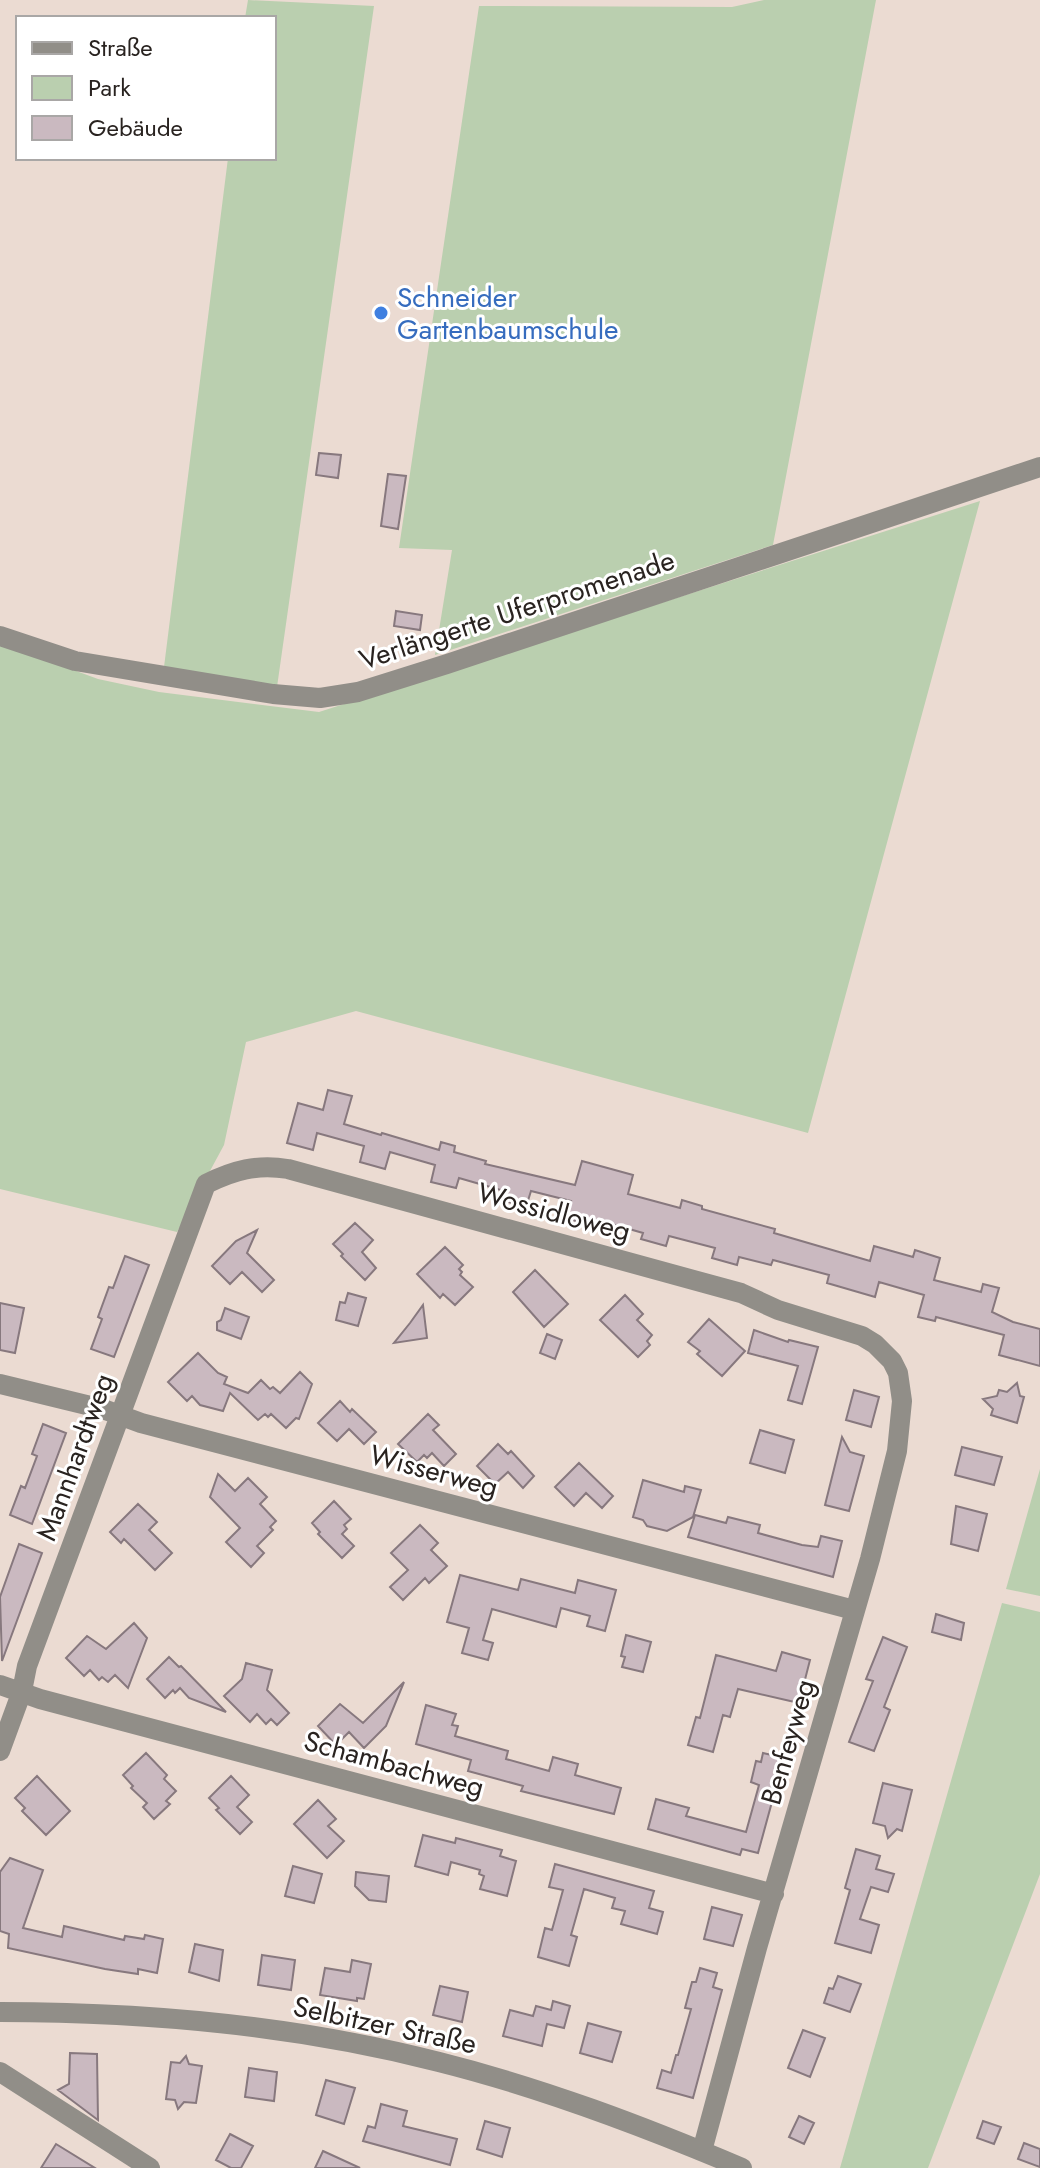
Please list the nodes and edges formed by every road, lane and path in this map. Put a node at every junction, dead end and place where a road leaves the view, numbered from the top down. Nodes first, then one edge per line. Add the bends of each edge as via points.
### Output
1 (1040, 467) edge
2 (0, 636) edge
3 (206, 1184) joint
4 (881, 1349) joint
5 (0, 1384) edge
6 (120, 1415) junction
7 (854, 1610) junction
8 (0, 1685) edge
9 (22, 1691) junction
10 (0, 1751) edge
11 (774, 1894) junction
12 (0, 2012) edge
13 (0, 2072) edge
14 (702, 2151) junction
15 (150, 2168) edge
16 (742, 2168) edge

1 - 2 street, Verlängerte Uferpromenade via 358,692 326,697 273,694 75,661
3 - 4 street, Wossidloweg via 250,1167 288,1169 741,1293 862,1336
3 - 6 street, Mannhardtweg
4 - 7 street, Benfeyweg via 902,1389 900,1426
5 - 6 street, Wisserweg
6 - 7 street, Wisserweg
6 - 9 street, Mannhardtweg
7 - 11 street, Benfeyweg
8 - 9 street, Schambachweg
9 - 10 street, Mannhardtweg
9 - 11 street, Schambachweg
11 - 14 street, Benfeyweg
12 - 14 street, Selbitzer Straße via 211,2021 342,2040 535,2090
13 - 15 street
14 - 16 street, Selbitzer Straße

